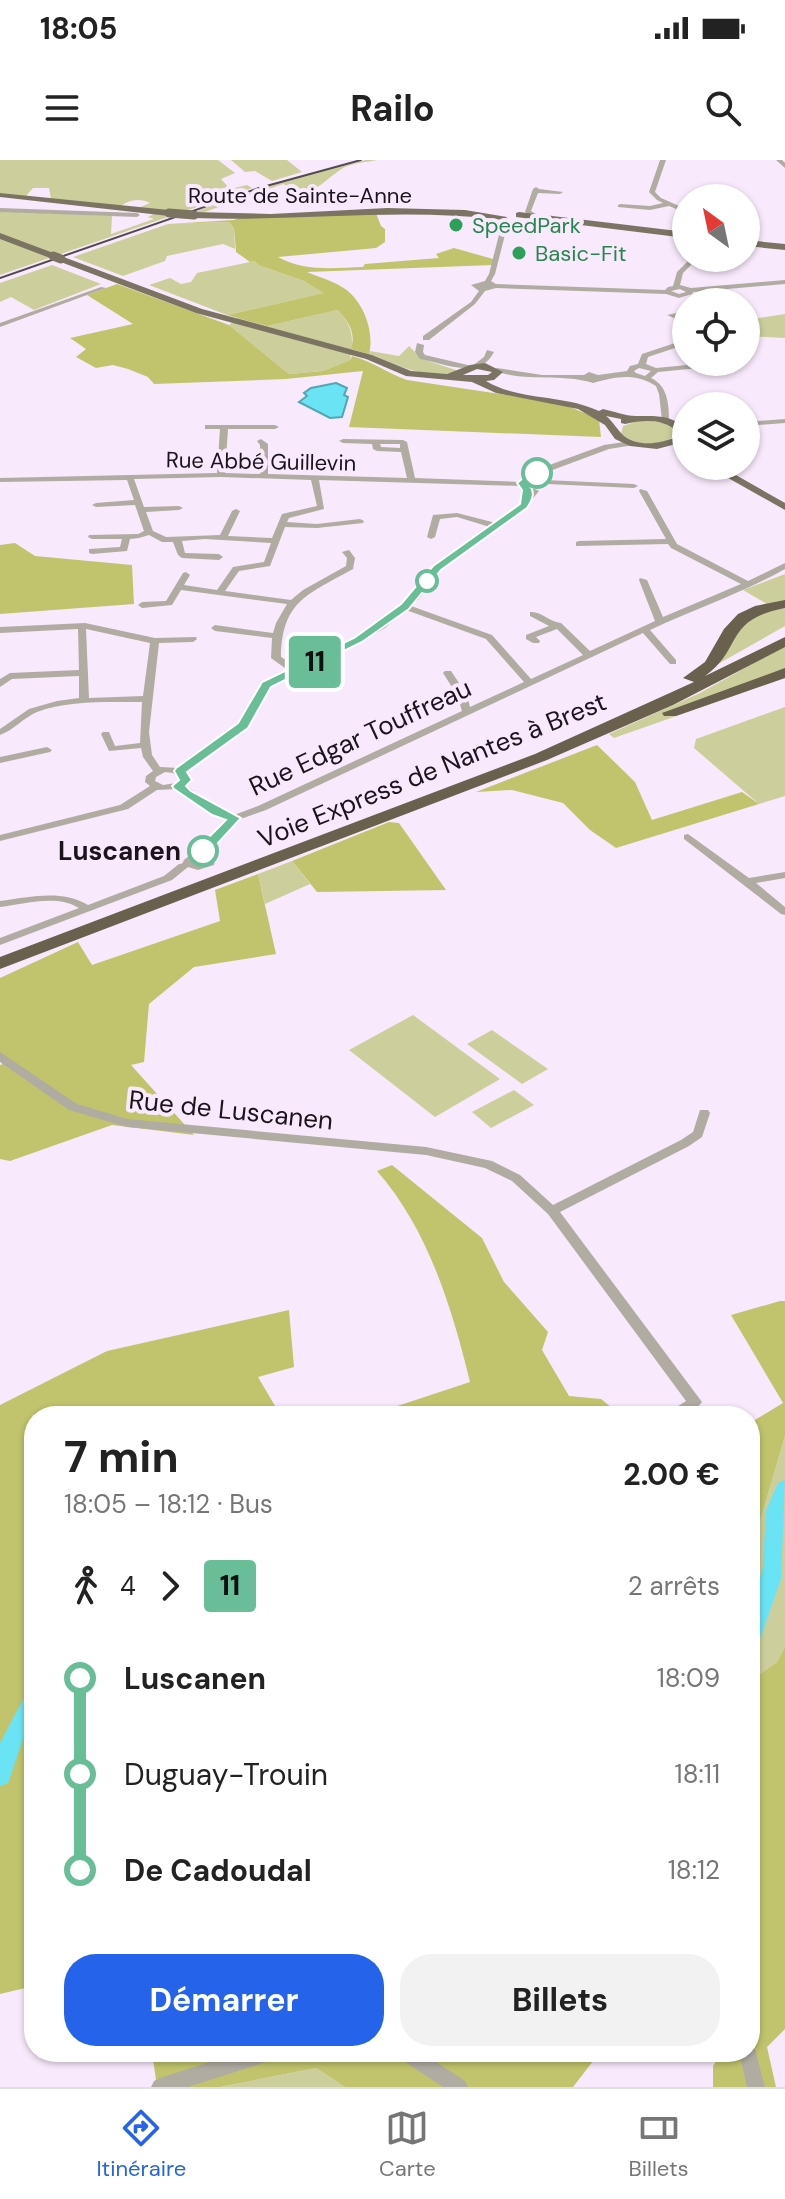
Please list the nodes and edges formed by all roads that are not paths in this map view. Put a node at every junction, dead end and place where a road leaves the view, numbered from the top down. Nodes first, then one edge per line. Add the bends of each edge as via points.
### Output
1 (663, 160) edge
2 (779, 160) edge
3 (785, 166) edge
4 (560, 192) dead end
5 (0, 195) edge
6 (668, 204) junction
7 (620, 206) dead end
8 (672, 206) edge
9 (57, 207) junction
10 (0, 210) edge
11 (151, 211) junction
12 (536, 216) junction
13 (559, 217) junction
14 (510, 218) junction
15 (672, 233) edge
16 (0, 236) edge
17 (760, 244) edge
18 (785, 247) edge
19 (680, 272) edge
20 (785, 282) edge
21 (488, 286) junction
22 (676, 287) junction
23 (103, 288) dead end
24 (681, 288) edge
25 (714, 288) edge
26 (667, 292) junction
27 (672, 294) edge
28 (0, 325) edge
29 (672, 346) edge
30 (641, 366) junction
31 (492, 367) junction
32 (672, 370) edge
33 (470, 373) junction
34 (631, 373) junction
35 (652, 373) junction
36 (664, 415) junction
37 (638, 418) junction
38 (785, 421) edge
39 (672, 423) edge
40 (760, 423) edge
41 (208, 427) dead end
42 (224, 427) junction
43 (275, 427) dead end
44 (618, 433) junction
45 (672, 440) edge
46 (261, 441) dead end
47 (631, 443) junction
48 (664, 445) junction
49 (607, 447) junction
50 (672, 448) edge
51 (338, 454) dead end
52 (221, 475) junction
53 (264, 477) junction
54 (130, 478) junction
55 (315, 480) junction
56 (545, 480) junction
57 (739, 480) edge
58 (745, 480) edge
59 (412, 481) junction
60 (1, 482) edge
61 (528, 489) junction
62 (785, 504) edge
63 (96, 505) dead end
64 (139, 506) junction
65 (179, 508) dead end
66 (236, 511) dead end
67 (360, 521) dead end
68 (281, 524) junction
69 (497, 526) junction
70 (149, 532) junction
71 (92, 537) dead end
72 (126, 537) junction
73 (431, 537) dead end
74 (223, 538) junction
75 (177, 540) junction
76 (275, 541) junction
77 (670, 541) junction
78 (579, 544) dead end
79 (92, 551) dead end
80 (346, 552) dead end
81 (219, 557) dead end
82 (785, 566) edge
83 (186, 575) dead end
84 (728, 576) junction
85 (643, 580) dead end
86 (749, 585) junction
87 (733, 590) junction
88 (176, 591) junction
89 (220, 592) junction
90 (207, 598) dead end
91 (290, 602) junction
92 (142, 605) dead end
93 (785, 605) edge
94 (405, 607) junction
95 (533, 614) dead end
96 (660, 622) junction
97 (556, 626) junction
98 (83, 628) junction
99 (215, 628) dead end
100 (644, 629) junction
101 (0, 630) edge
102 (785, 632) edge
103 (275, 636) junction
104 (193, 639) dead end
105 (155, 641) junction
106 (536, 641) dead end
107 (785, 641) edge
108 (589, 656) junction
109 (673, 662) dead end
110 (296, 671) junction
111 (84, 673) junction
112 (448, 673) dead end
113 (785, 673) edge
114 (530, 683) junction
115 (0, 684) edge
116 (146, 699) junction
117 (84, 702) junction
118 (642, 705) junction
119 (467, 711) junction
120 (0, 732) edge
121 (106, 734) dead end
122 (145, 745) junction
123 (47, 750) dead end
124 (0, 760) edge
125 (158, 771) junction
126 (181, 771) junction
127 (501, 773) junction
128 (179, 786) junction
129 (155, 787) junction
130 (234, 818) junction
131 (688, 837) dead end
132 (0, 838) edge
133 (785, 875) edge
134 (747, 881) junction
135 (0, 904) edge
136 (86, 908) junction
137 (785, 912) edge
138 (0, 942) edge
139 (0, 954) edge
140 (0, 963) edge
141 (0, 1056) edge
142 (704, 1113) dead end
143 (552, 1211) junction
144 (689, 1406) edge
145 (238, 2062) edge
146 (420, 2062) edge
147 (750, 2062) edge
148 (160, 2087) edge
149 (459, 2087) edge
150 (756, 2087) edge

1 - 6 street via 652,189
2 - 3 street
4 - 12 street via 536,190 528,212
5 - 9 main road, Route de Sainte-Anne
6 - 7 street
6 - 8 street
9 - 10 street
9 - 11 main road, Route de Sainte-Anne
9 - 11 street via 137,215
11 - 14 main road, Route de Sainte-Anne, bridge via 239,217 457,212
12 - 13 main road, Route de Sainte-Anne
12 - 14 main road, Route de Sainte-Anne
13 - 14 main road, Route de Sainte-Anne
13 - 15 main road, Route de Sainte-Anne
14 - 21 street
16 - 33 main road via 199,311 369,357 409,374 438,378
17 - 18 main road
19 - 22 street
20 - 25 street
21 - 26 street
21 - 33 street via 423,342 419,352
22 - 24 street
22 - 26 street
23 - 28 street
26 - 27 street
29 - 30 street via 645,356
30 - 34 street via 631,368
30 - 35 street
31 - 33 main road
31 - 33 street
31 - 34 street via 518,375 593,381
31 - 37 main road via 491,383 497,388 560,397 615,417
32 - 35 street
33 - 44 main road via 500,392 567,402 607,419
34 - 35 street
35 - 36 street via 662,389
36 - 37 main road
36 - 39 main road
37 - 44 main road
38 - 40 street
41 - 42 street
42 - 43 street
42 - 52 street
44 - 47 main road
44 - 49 street
45 - 48 main road
46 - 53 street
47 - 48 main road
47 - 49 street
48 - 50 main road
49 - 56 street
51 - 59 street via 344,439 403,442
52 - 53 street, Rue Abbé Guillevin
52 - 54 street, Rue Abbé Guillevin
53 - 55 street, Rue Abbé Guillevin
54 - 60 street, Rue Abbé Guillevin
54 - 64 street
55 - 59 street, Rue Abbé Guillevin
55 - 68 street via 321,507 285,516
56 - 61 street, Rue Abbé Guillevin
56 - 77 street via 638,492
57 - 62 main road
58 - 62 main road
59 - 61 street, Rue Abbé Guillevin
61 - 69 street
63 - 64 street
64 - 65 street
64 - 70 street
66 - 74 street
67 - 68 street
68 - 76 street
69 - 73 street via 457,515 436,517
69 - 94 street via 437,568
70 - 72 street
70 - 75 street
71 - 72 street
72 - 79 street via 124,549
74 - 75 street
74 - 76 street
75 - 81 street via 182,555
76 - 89 street via 267,564 236,569
77 - 78 street
77 - 84 street
80 - 91 street via 350,567
82 - 86 street, Rue Edgar Touffreau
83 - 88 street
84 - 86 street
84 - 87 street
85 - 96 street
86 - 87 street, Rue Edgar Touffreau
87 - 96 street, Rue Edgar Touffreau
88 - 89 street
88 - 90 street
88 - 92 street via 169,603
89 - 91 street
91 - 103 street
93 - 118 highway via 735,623 711,666
94 - 110 street via 364,637
94 - 114 street via 489,637
95 - 97 street
96 - 100 street, Rue Edgar Touffreau
97 - 106 street via 529,637
97 - 108 street
98 - 101 street
98 - 105 street
98 - 111 street
99 - 103 street
100 - 108 street, Rue Edgar Touffreau
100 - 109 street
102 - 118 highway, Voie Express de Nantes à Brest
103 - 110 street via 276,658
104 - 105 street
105 - 116 street
107 - 127 highway, Voie Express de Nantes à Brest via 667,702
108 - 114 street, Rue Edgar Touffreau
110 - 126 street via 266,685 243,725
111 - 115 street via 10,676
111 - 117 street
112 - 119 street
113 - 127 highway
114 - 119 street, Rue Edgar Touffreau
116 - 117 street
116 - 122 street
117 - 120 street via 34,710
118 - 139 highway, Voie Express de Nantes à Brest via 486,771
119 - 130 street, Rue Edgar Touffreau
121 - 122 street via 113,754
122 - 125 street
123 - 124 street
125 - 126 street
125 - 129 street via 149,779
126 - 128 street via 186,780
127 - 140 highway, Voie Express de Nantes à Brest
128 - 129 street
128 - 130 street
129 - 132 street via 124,807
130 - 136 street, Rue Edgar Touffreau via 168,878
131 - 134 street
133 - 134 street
134 - 137 street
135 - 136 street via 62,898
136 - 138 street, Rue Edgar Touffreau
141 - 143 street, Rue de Luscanen via 73,1107 127,1123 426,1151 488,1164 516,1178
142 - 143 street via 698,1134 685,1143
143 - 144 street, Rue de Luscanen via 695,1402
145 - 148 street
146 - 149 street
147 - 150 street

